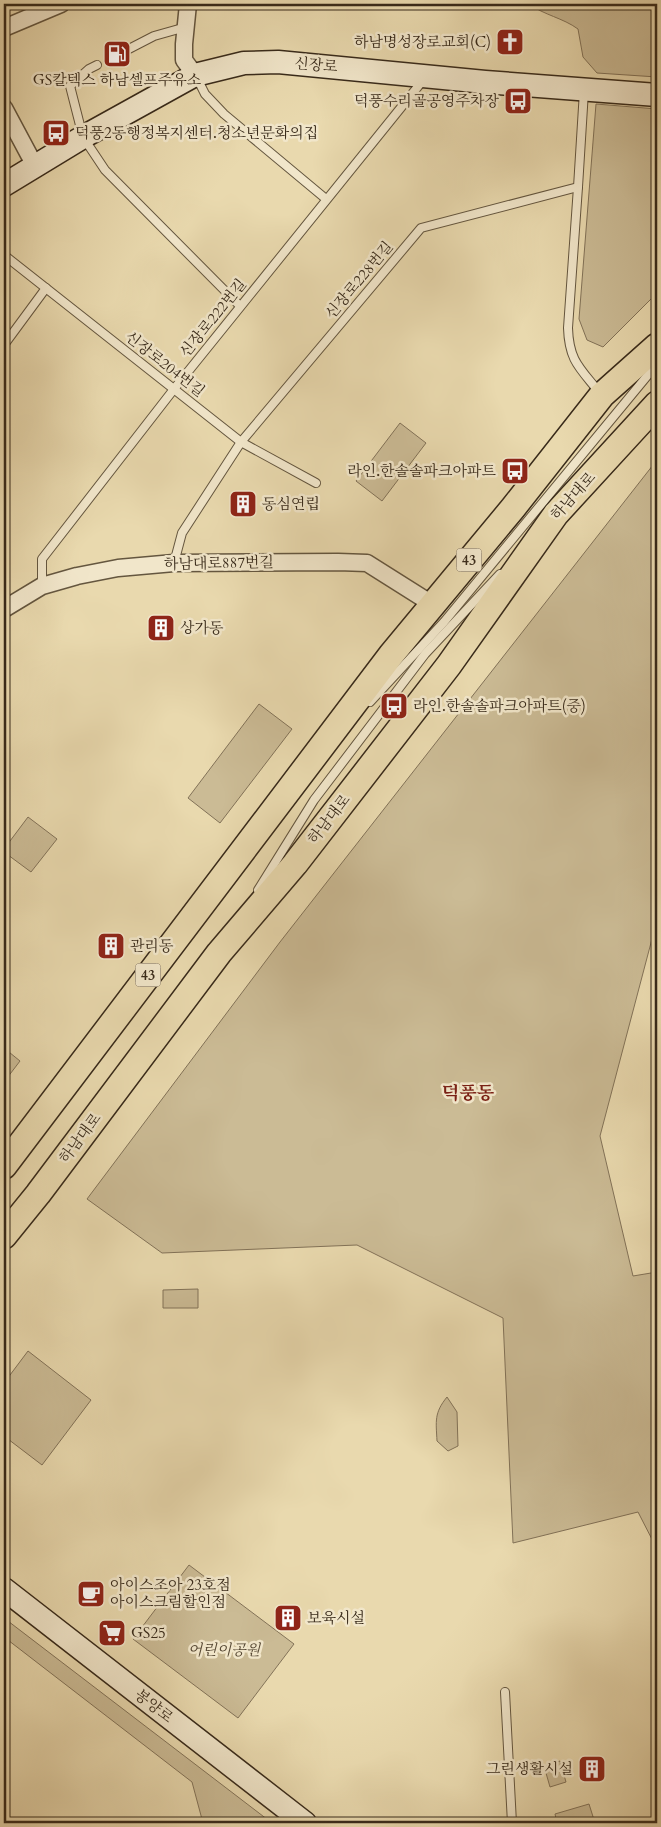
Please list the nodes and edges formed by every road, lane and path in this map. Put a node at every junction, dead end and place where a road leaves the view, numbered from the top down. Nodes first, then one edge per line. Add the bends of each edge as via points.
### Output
1 (61, 4) edge
2 (188, 4) edge
3 (186, 26) junction
4 (4, 28) edge
5 (123, 52) dead end
6 (97, 64) dead end
7 (195, 75) junction
8 (427, 76) junction
9 (584, 89) junction
10 (657, 95) edge
11 (4, 108) edge
12 (83, 137) junction
13 (35, 166) junction
14 (4, 185) edge
15 (578, 187) junction
16 (326, 199) junction
17 (4, 255) edge
18 (46, 288) junction
19 (240, 306) junction
20 (4, 346) edge
21 (657, 346) edge
22 (657, 364) edge
23 (174, 389) junction
24 (602, 396) junction
25 (657, 404) edge
26 (241, 442) junction
27 (316, 483) dead end
28 (556, 514) junction
29 (516, 556) dead end
30 (174, 563) junction
31 (503, 570) dead end
32 (42, 586) junction
33 (432, 604) junction
34 (4, 608) edge
35 (365, 707) dead end
36 (352, 721) dead end
37 (293, 786) junction
38 (254, 897) dead end
39 (249, 905) dead end
40 (218, 953) junction
41 (5, 1162) edge
42 (4, 1236) edge
43 (4, 1589) edge
44 (505, 1692) dead end
45 (305, 1823) edge
46 (512, 1823) edge

1 - 4 street
2 - 3 street
3 - 5 lane via 154,36
3 - 7 street via 184,60
6 - 12 lane via 70,86
7 - 8 street, 신장로 via 244,63 278,62
7 - 12 street, 신장로
7 - 16 lane via 205,94 224,114
8 - 9 street, 신장로
8 - 16 lane, 신장로222번길
9 - 10 street, 신장로
9 - 15 lane
11 - 13 street
12 - 13 street, 신장로
12 - 19 lane via 105,170
13 - 14 street, 신장로
15 - 24 lane via 569,345 576,363
15 - 26 lane, 신장로228번길 via 421,228
16 - 19 lane, 신장로222번길
17 - 18 lane, 신장로204번길
18 - 20 lane
18 - 23 lane, 신장로204번길
19 - 23 lane, 신장로222번길
21 - 24 main road, 43
22 - 35 lane via 444,622
23 - 26 lane, 신장로204번길
23 - 32 lane, 신장로222번길 via 42,559
24 - 33 main road, 43
25 - 28 main road, 하남대로
26 - 27 lane, 신장로204번길
26 - 30 lane, 신장로228번길 via 182,533
28 - 29 lane
28 - 40 main road, 하남대로 via 449,664 295,864
30 - 32 street, 하남대로887번길 via 118,568
30 - 33 street, 하남대로887번길 via 367,564
31 - 38 lane via 419,662 314,800
32 - 34 street, 하남대로887번길
33 - 37 main road, 43
36 - 37 lane
37 - 41 main road, 43
39 - 40 lane
40 - 42 main road, 하남대로
43 - 45 street, 봉양로
44 - 46 lane

